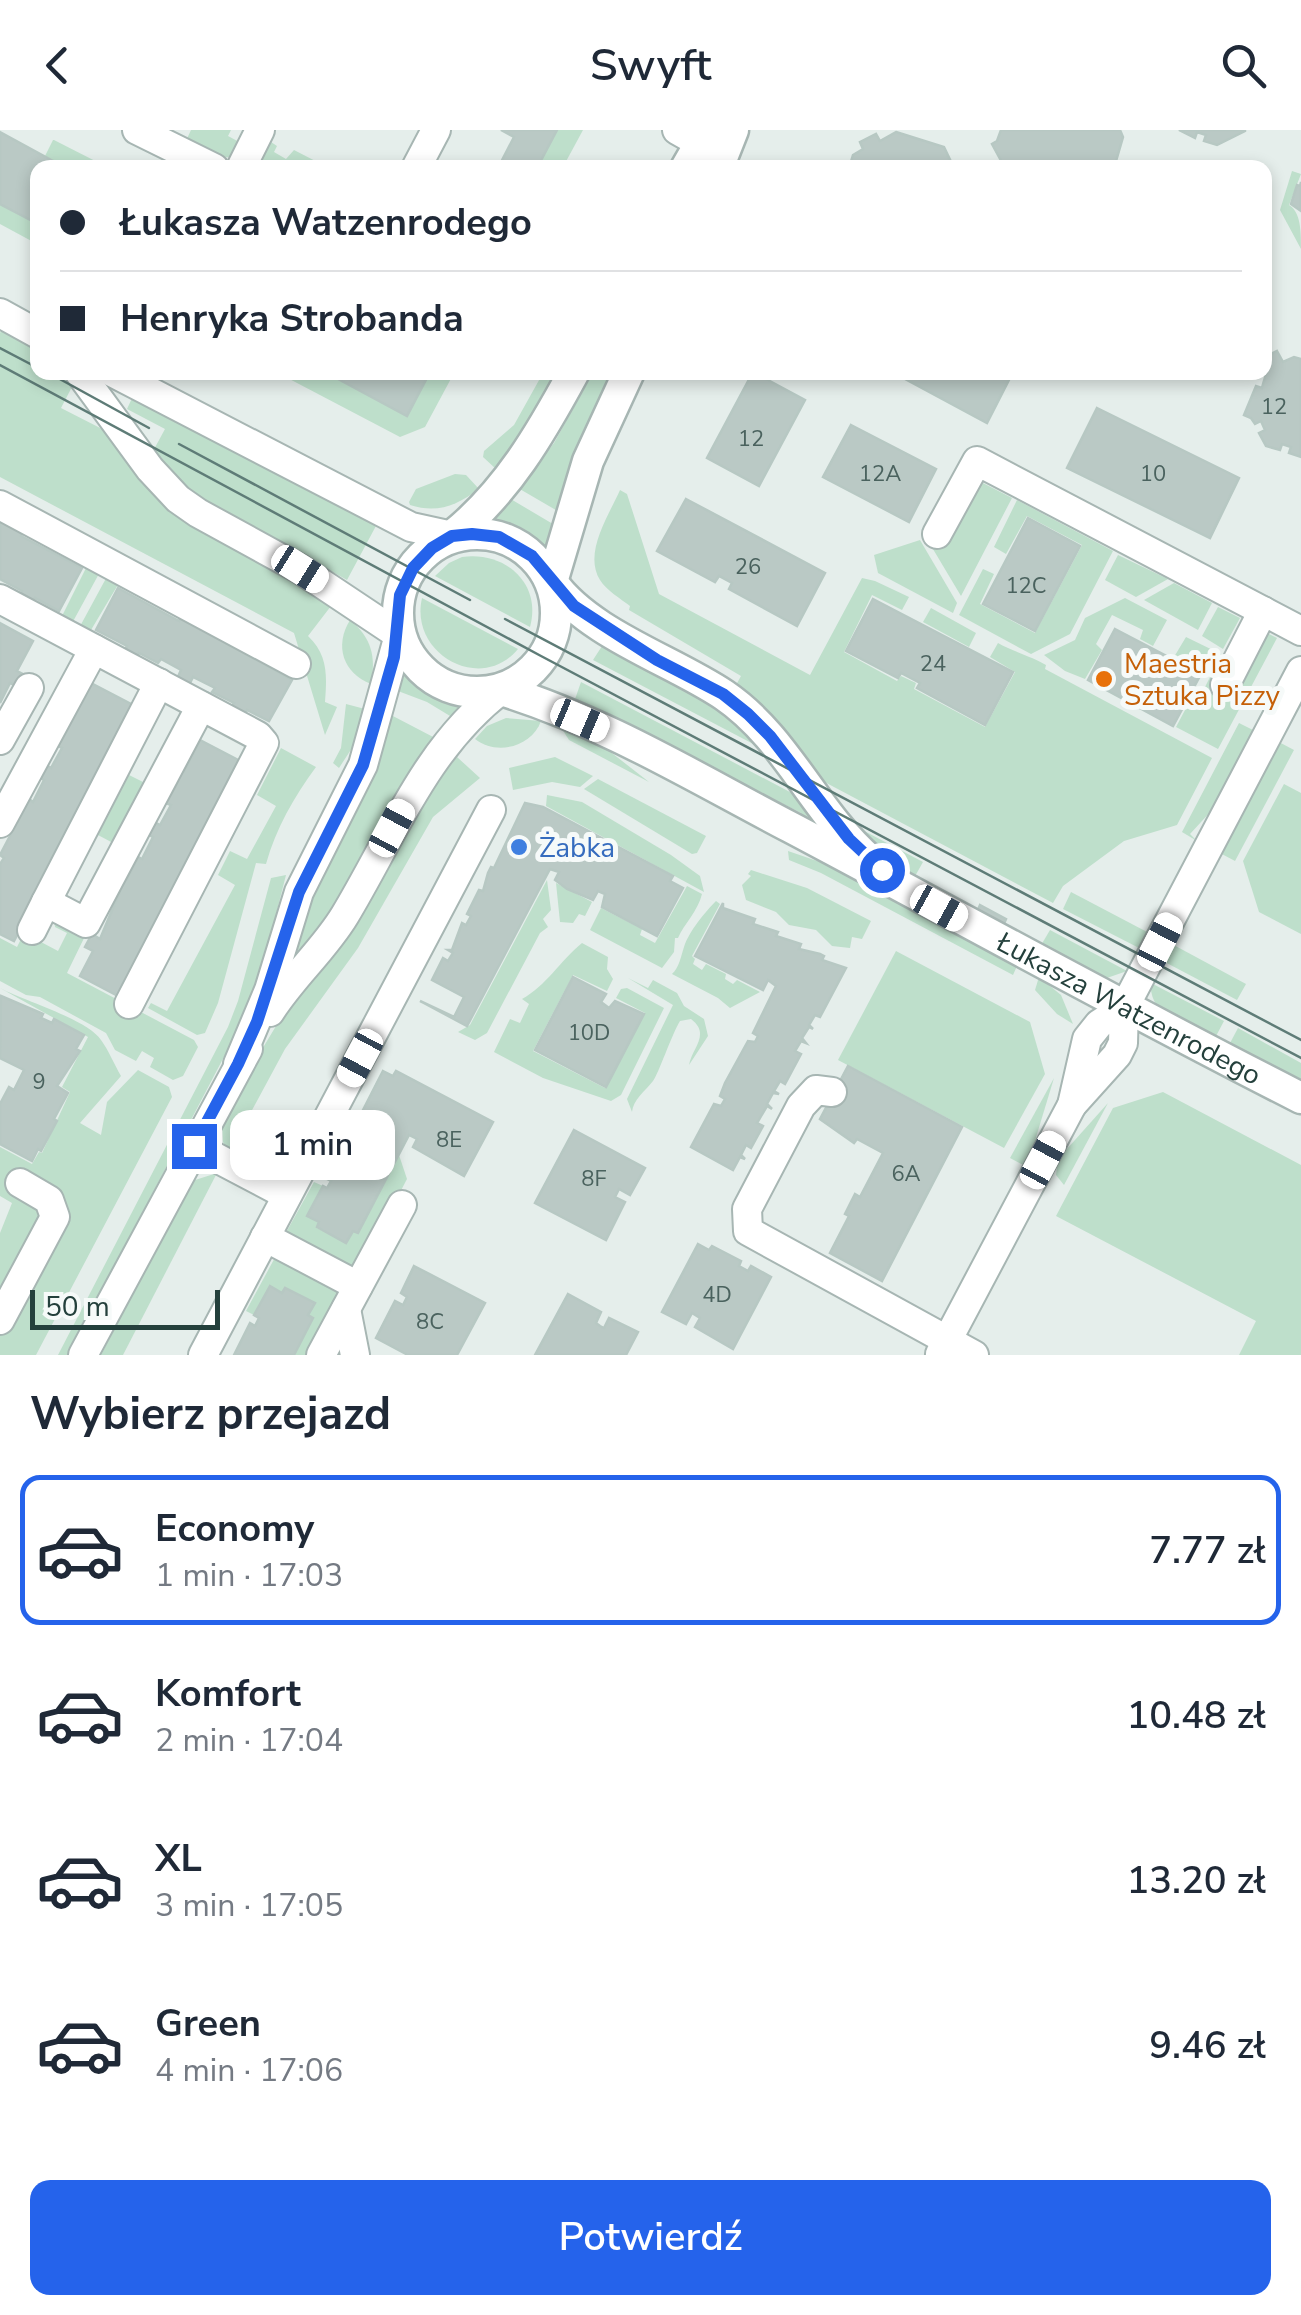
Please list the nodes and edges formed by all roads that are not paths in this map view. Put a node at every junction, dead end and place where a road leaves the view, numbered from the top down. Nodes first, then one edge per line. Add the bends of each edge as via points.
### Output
1 (137, 130) edge
2 (260, 130) edge
3 (436, 130) edge
4 (733, 130) edge
5 (198, 160) edge
6 (244, 160) edge
7 (420, 160) edge
8 (721, 160) edge
9 (0, 313) edge
10 (30, 330) edge
11 (85, 380) edge
12 (128, 380) edge
13 (569, 380) edge
14 (625, 380) edge
15 (0, 506) edge
16 (937, 534) dead end
17 (452, 536) junction
18 (552, 582) junction
19 (0, 599) edge
20 (1264, 611) junction
21 (1301, 631) edge
22 (399, 635) junction
23 (94, 648) junction
24 (296, 664) dead end
25 (1301, 671) edge
26 (158, 683) junction
27 (1225, 684) dead end
28 (29, 688) dead end
29 (501, 690) junction
30 (201, 706) junction
31 (0, 740) edge
32 (0, 753) edge
33 (28, 768) junction
34 (491, 810) dead end
35 (0, 823) edge
36 (905, 888) junction
37 (46, 902) junction
38 (32, 930) dead end
39 (129, 1004) dead end
40 (1124, 1008) junction
41 (238, 1064) junction
42 (832, 1092) dead end
43 (1301, 1098) edge
44 (194, 1146) junction
45 (20, 1183) dead end
46 (287, 1195) junction
47 (402, 1206) dead end
48 (266, 1237) junction
49 (352, 1297) junction
50 (0, 1320) edge
51 (944, 1348) edge
52 (83, 1355) edge
53 (203, 1355) edge
54 (321, 1355) edge
55 (355, 1355) edge
56 (974, 1355) edge

1 - 5 street
2 - 6 street
3 - 7 street
4 - 8 street
9 - 10 street
11 - 22 street via 178,499
12 - 17 street via 411,526
13 - 17 street via 526,456
14 - 18 street via 588,460
15 - 24 street
16 - 20 street via 976,461
17 - 18 street via 489,534 510,542
17 - 22 street via 409,574 398,605
18 - 29 street via 557,606 548,642 526,675
18 - 36 street, Łukasza Watzenrodego via 574,606 748,714 862,853
19 - 23 street
20 - 21 street
20 - 27 street
22 - 29 street via 417,665 439,683 470,692
22 - 41 street via 363,765 299,892
23 - 26 street
23 - 33 street
25 - 40 street
26 - 30 street
26 - 37 street
28 - 31 street
29 - 36 street, Łukasza Watzenrodego via 600,728
29 - 41 street via 414,790 344,917 280,997
30 - 37 street via 86,923
30 - 39 street via 258,736 264,747
32 - 33 street
33 - 35 street
34 - 46 street
36 - 40 street, Łukasza Watzenrodego
37 - 38 street
40 - 43 street, Łukasza Watzenrodego
40 - 51 street via 1118,1055 1072,1106
41 - 44 street
42 - 51 street via 816,1090 801,1106 746,1209 745,1225 753,1236
44 - 46 street
44 - 52 street
45 - 50 street via 50,1200 56,1217
46 - 48 street
47 - 49 street
48 - 49 street
48 - 53 street
49 - 54 street
49 - 55 street
51 - 56 street

